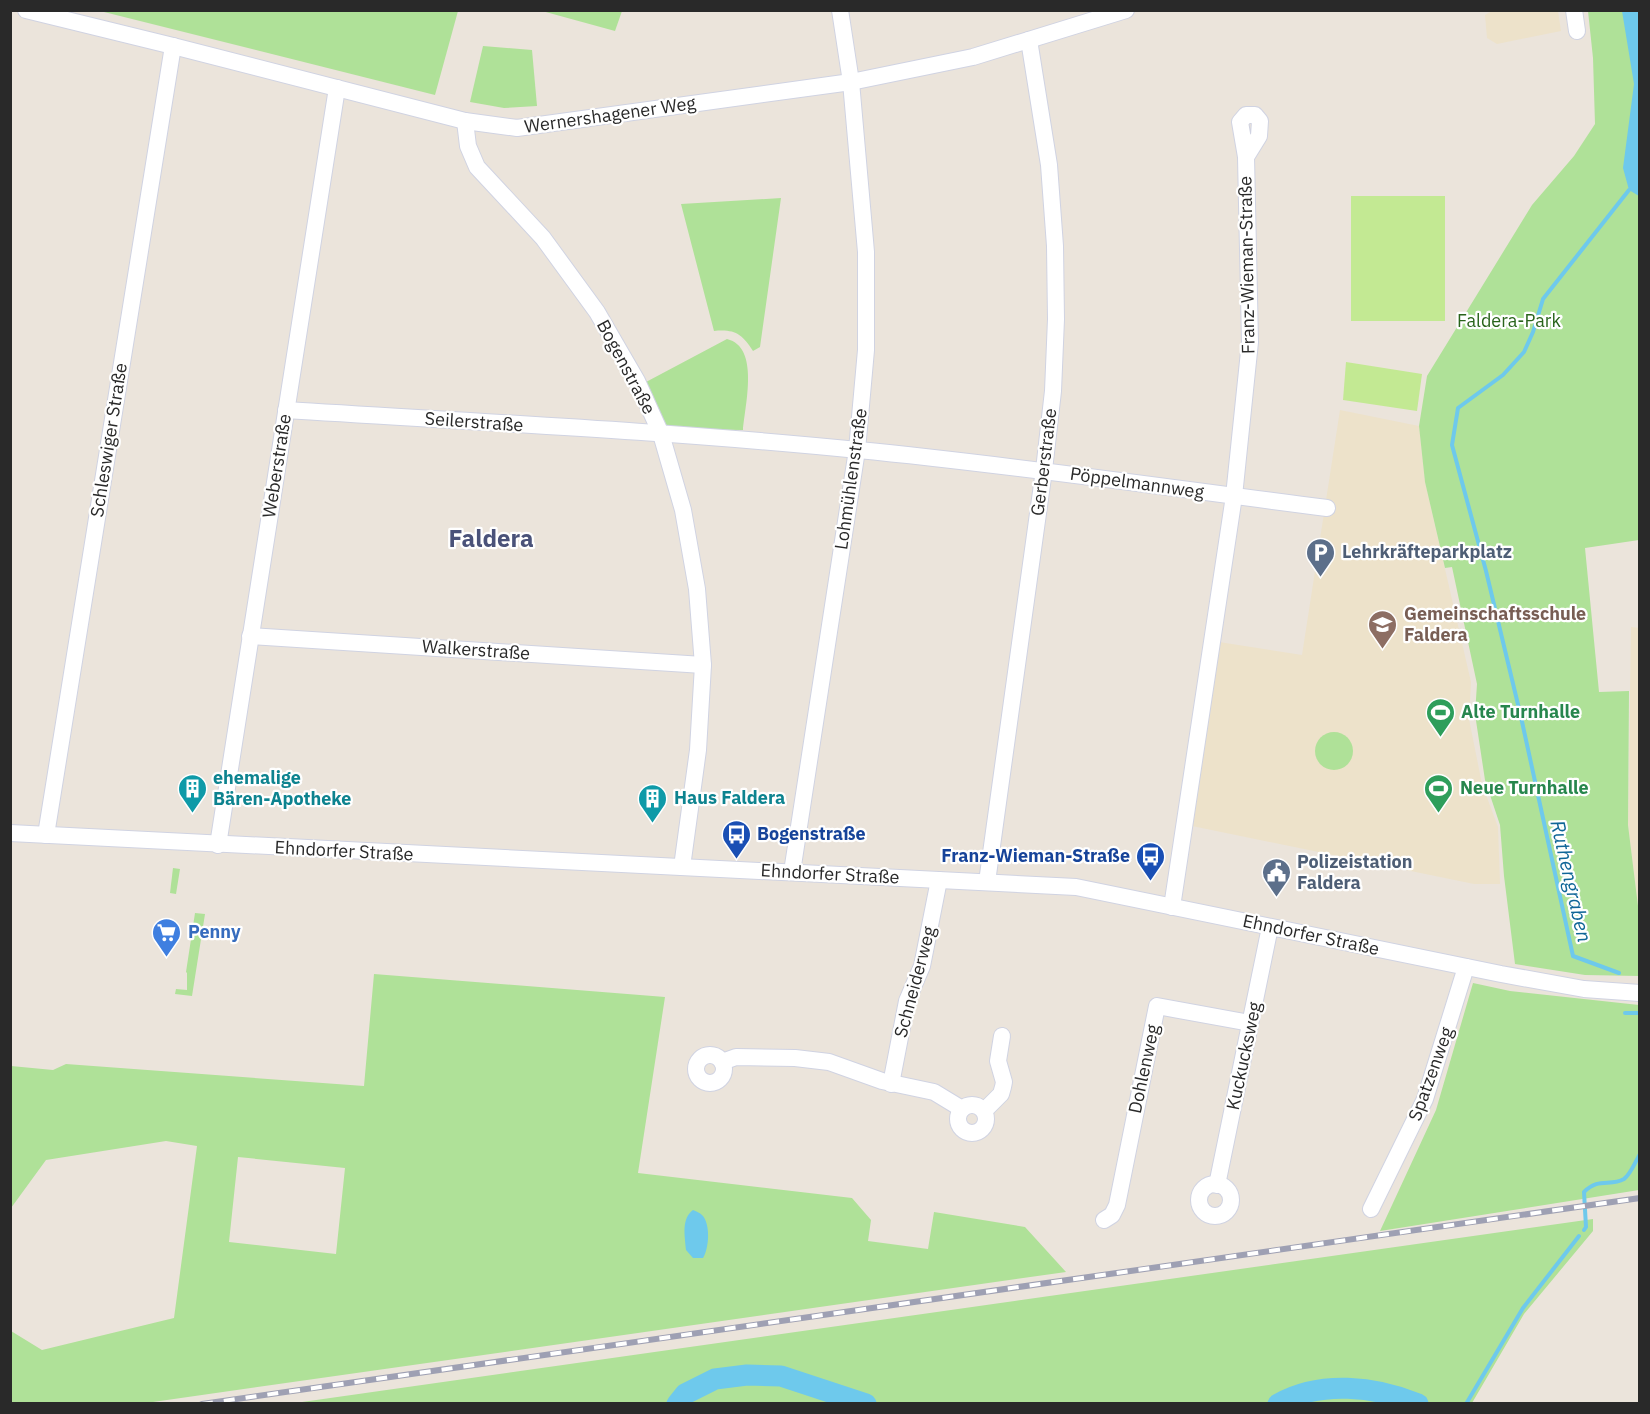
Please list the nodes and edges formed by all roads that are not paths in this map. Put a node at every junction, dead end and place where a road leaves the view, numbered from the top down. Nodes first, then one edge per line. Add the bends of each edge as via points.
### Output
1 (26, 10) edge
2 (840, 10) edge
3 (1126, 10) edge
4 (1575, 10) edge
5 (1577, 31) dead end
6 (1029, 40) junction
7 (173, 46) junction
8 (851, 82) junction
9 (337, 88) junction
10 (465, 121) junction
11 (1246, 157) dead end
12 (286, 410) junction
13 (661, 434) junction
14 (856, 450) junction
15 (1044, 470) junction
16 (1234, 496) junction
17 (1327, 508) dead end
18 (250, 636) junction
19 (703, 665) junction
20 (10, 833) edge
21 (46, 835) junction
22 (218, 844) junction
23 (682, 867) junction
24 (792, 872) junction
25 (939, 880) junction
26 (987, 882) junction
27 (1172, 907) junction
28 (1270, 927) junction
29 (1466, 967) junction
30 (1640, 993) edge
31 (1251, 1023) junction
32 (1002, 1036) dead end
33 (722, 1062) dead end
34 (891, 1084) junction
35 (962, 1109) junction
36 (984, 1112) junction
37 (1217, 1185) dead end
38 (1371, 1209) dead end
39 (1104, 1220) dead end

1 - 7 street, Wernershagener Weg
2 - 8 street, Lohmühlenstraße
3 - 6 street, Wernershagener Weg
4 - 5 street
6 - 8 street, Wernershagener Weg via 973,57
6 - 15 street, Gerberstraße via 1049,165 1055,246 1053,391
7 - 9 street, Wernershagener Weg
7 - 21 street, Schleswiger Straße
8 - 10 street, Wernershagener Weg via 517,128
8 - 14 street, Lohmühlenstraße via 866,252 867,350
9 - 10 street, Wernershagener Weg
9 - 12 street, Weberstraße
10 - 13 street, Bogenstraße via 468,146 477,167 543,238 597,312 637,381
11 - 16 street, Franz-Wieman-Straße via 1250,342
12 - 13 street, Seilerstraße
12 - 18 street, Weberstraße
13 - 14 street, Pöppelmannweg
13 - 19 street, Bogenstraße via 683,510 697,589
14 - 15 street, Pöppelmannweg
14 - 24 street, Lohmühlenstraße
15 - 16 street, Pöppelmannweg
15 - 26 street, Gerberstraße
16 - 17 street, Pöppelmannweg
16 - 27 street, Franz-Wieman-Straße
18 - 19 street, Walkerstraße
18 - 22 street, Weberstraße
19 - 23 street, Bogenstraße via 698,750
20 - 21 street, Ehndorfer Straße
21 - 22 street, Ehndorfer Straße
22 - 23 street, Ehndorfer Straße
23 - 24 street, Ehndorfer Straße
24 - 25 street, Ehndorfer Straße
25 - 26 street, Ehndorfer Straße
25 - 34 street, Schneiderweg via 922,966 907,1001
26 - 27 street, Ehndorfer Straße via 1076,887
27 - 28 street, Ehndorfer Straße
28 - 29 street, Ehndorfer Straße
28 - 31 street, Kuckucksweg
29 - 30 street, Ehndorfer Straße via 1584,989
29 - 38 street, Spatzenweg via 1425,1099
31 - 37 street, Kuckucksweg
31 - 39 street, Dohlenweg via 1157,1006 1117,1205
32 - 36 street via 998,1061 1003,1087
33 - 34 street via 736,1057 829,1062
34 - 35 street via 934,1092
35 - 36 street via 976,1105
35 - 36 street via 958,1122 971,1134 985,1126

